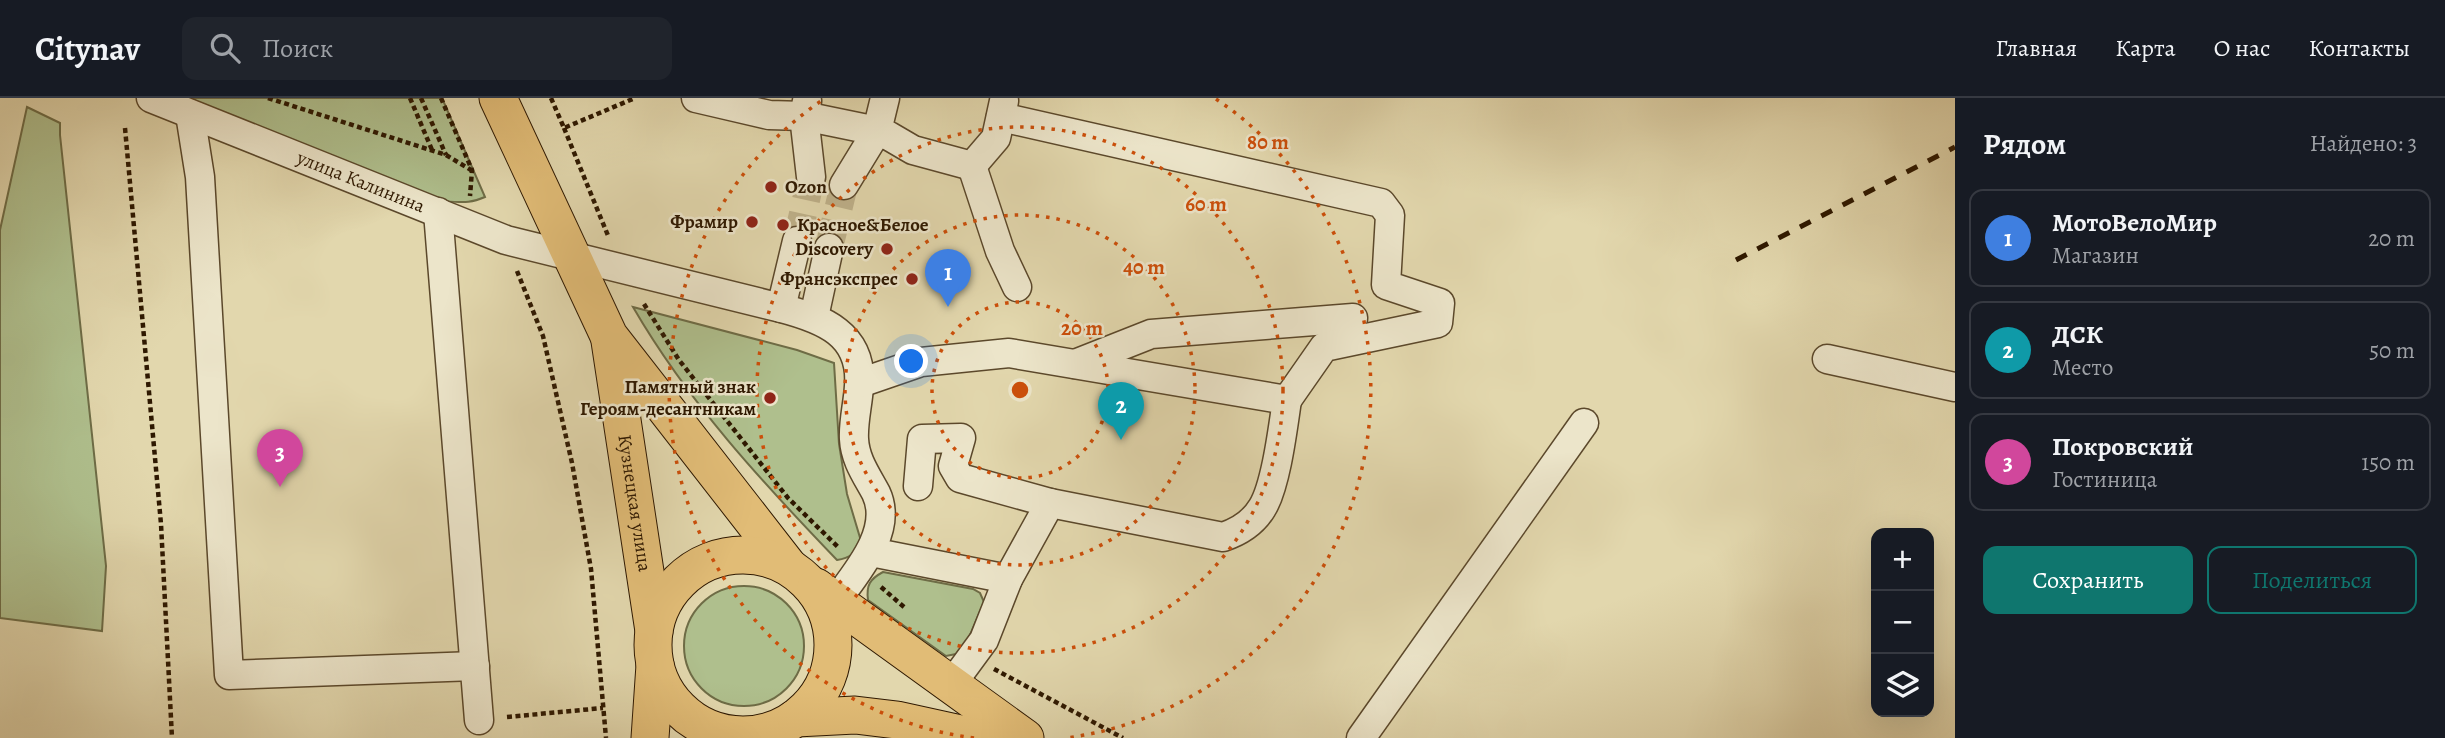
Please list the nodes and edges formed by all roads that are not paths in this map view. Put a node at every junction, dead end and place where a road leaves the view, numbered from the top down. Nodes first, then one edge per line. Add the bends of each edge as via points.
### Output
1 (150, 98) edge
2 (498, 98) edge
3 (696, 98) edge
4 (885, 98) edge
5 (806, 107) edge
6 (1003, 107) edge
7 (190, 114) junction
8 (877, 131) junction
9 (972, 166) junction
10 (811, 177) tunnel mouth
11 (845, 185) tunnel mouth
12 (438, 212) junction
13 (797, 241) tunnel mouth
14 (830, 248) tunnel mouth
15 (572, 257) junction
16 (1386, 285) junction
17 (1017, 287) dead end
18 (781, 308) junction
19 (814, 317) junction
20 (1353, 318) junction
21 (609, 336) junction
22 (1324, 346) junction
23 (1827, 359) dead end
24 (1075, 364) junction
25 (860, 383) junction
26 (1955, 387) edge
27 (1287, 400) junction
28 (1584, 423) dead end
29 (918, 486) dead end
30 (1050, 503) junction
31 (865, 560) junction
32 (796, 572) junction
33 (1008, 579) junction
34 (835, 602) junction
35 (655, 648) junction
36 (475, 666) junction
37 (961, 670) junction
38 (479, 720) road end
39 (775, 729) edge
40 (650, 738) edge
41 (979, 738) edge
42 (1025, 738) edge
43 (1361, 738) edge

1 - 7 street, улица Калинина
2 - 15 main road, Кузнецкая улица
3 - 5 street via 769,115
4 - 8 street
5 - 8 street
5 - 10 street
6 - 9 street via 996,138
6 - 16 street via 1381,203 1390,215
7 - 12 street, улица Калинина
7 - 36 street via 200,177 229,675
8 - 9 street via 913,150
8 - 11 street
9 - 17 street
12 - 15 street, улица Калинина via 506,240
12 - 36 street
13 - 18 street
14 - 19 street
15 - 18 street, улица Калинина
15 - 21 main road, Кузнецкая улица
16 - 20 street
16 - 22 street via 1440,303 1438,323
18 - 19 street, улица Калинина
19 - 25 street, улица Калинина via 834,327 849,343
20 - 22 street
20 - 24 street via 1150,334
21 - 32 main road, Кузнецкая улица
21 - 35 main road, Кузнецкая улица
22 - 27 street
23 - 26 street
24 - 25 street via 1009,353 921,362
24 - 27 street
25 - 31 street, улица Калинина via 854,441 864,475 883,512
27 - 30 street via 1262,508 1241,530 1223,537
28 - 43 street
29 - 30 street via 922,439 961,438 953,466 960,478
30 - 33 street
31 - 33 street
31 - 34 street, улица Калинина
32 - 34 main road
32 - 35 main road via 775,560 744,555 698,567 665,601
32 - 39 main road via 826,609 833,649 830,669 811,705
33 - 37 street via 984,640
34 - 37 main road
35 - 39 main road via 662,684 688,716 706,727 747,735
35 - 40 main road, Кузнецкая улица
36 - 38 street
37 - 42 main road
39 - 41 main road via 855,715

